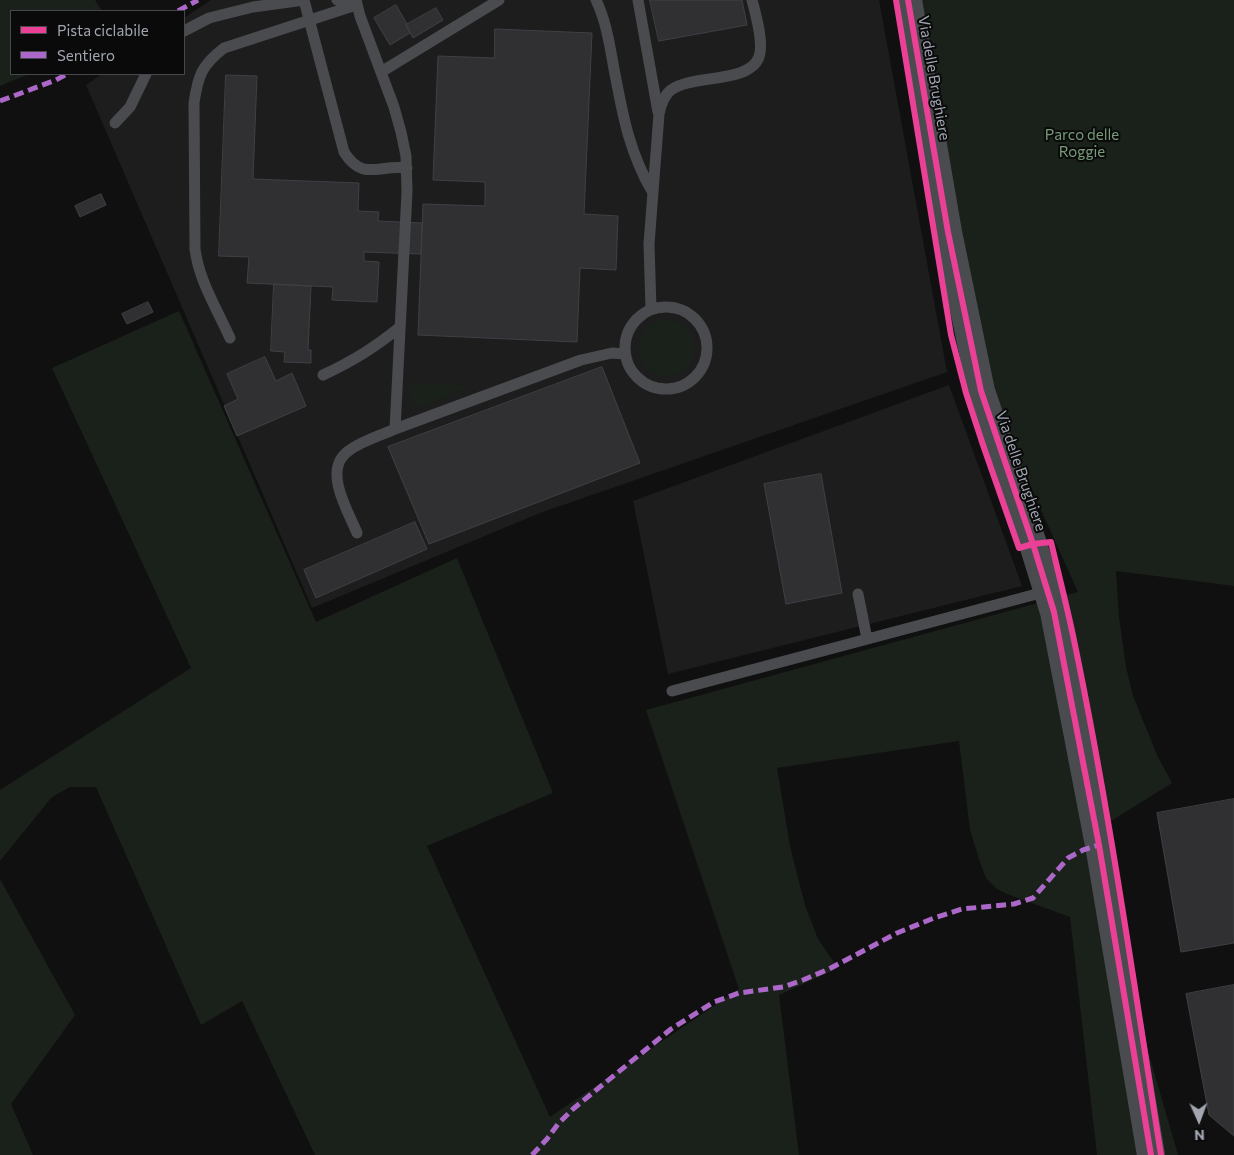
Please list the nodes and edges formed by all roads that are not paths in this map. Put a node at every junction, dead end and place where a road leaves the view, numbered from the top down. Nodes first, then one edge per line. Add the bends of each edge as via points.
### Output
1 (304, 0) edge
2 (337, 0) edge
3 (499, 0) edge
4 (596, 0) edge
5 (638, 0) edge
6 (752, 0) edge
7 (908, 0) edge
8 (356, 2) edge
9 (310, 21) junction
10 (185, 30) edge
11 (381, 72) junction
12 (146, 75) edge
13 (659, 114) junction
14 (115, 123) dead end
15 (407, 168) junction
16 (653, 193) junction
17 (651, 309) junction
18 (400, 327) junction
19 (230, 338) dead end
20 (625, 354) junction
21 (323, 375) dead end
22 (395, 429) junction
23 (357, 533) dead end
24 (1048, 591) junction
25 (858, 594) dead end
26 (867, 639) junction
27 (672, 691) dead end
28 (1151, 1155) edge

1 - 9 lane
1 - 10 lane via 253,7 209,18
2 - 8 lane
3 - 11 lane
4 - 16 lane via 607,30 632,149
5 - 13 lane
6 - 13 lane via 760,47 759,58 753,66 740,73 670,90
7 - 24 street, Via delle Brughiere via 948,232 981,391
8 - 9 lane
8 - 11 lane
9 - 15 lane via 344,152 350,162 358,168 370,170
9 - 19 lane via 224,48 201,72 197,85 194,102 196,257 202,278
11 - 15 lane via 401,132
12 - 14 lane via 130,107
13 - 16 lane
15 - 18 lane
16 - 17 lane via 649,244
17 - 20 lane via 630,327 625,340
17 - 20 lane via 664,306 678,308 700,323 708,349 706,362 688,384 662,390 637,378
18 - 21 lane via 374,348
18 - 22 lane
20 - 22 lane via 589,358
22 - 23 lane via 356,447 343,456 338,466 339,489
24 - 26 lane
24 - 28 street, Via delle Brughiere via 1099,845
25 - 26 lane
26 - 27 lane

